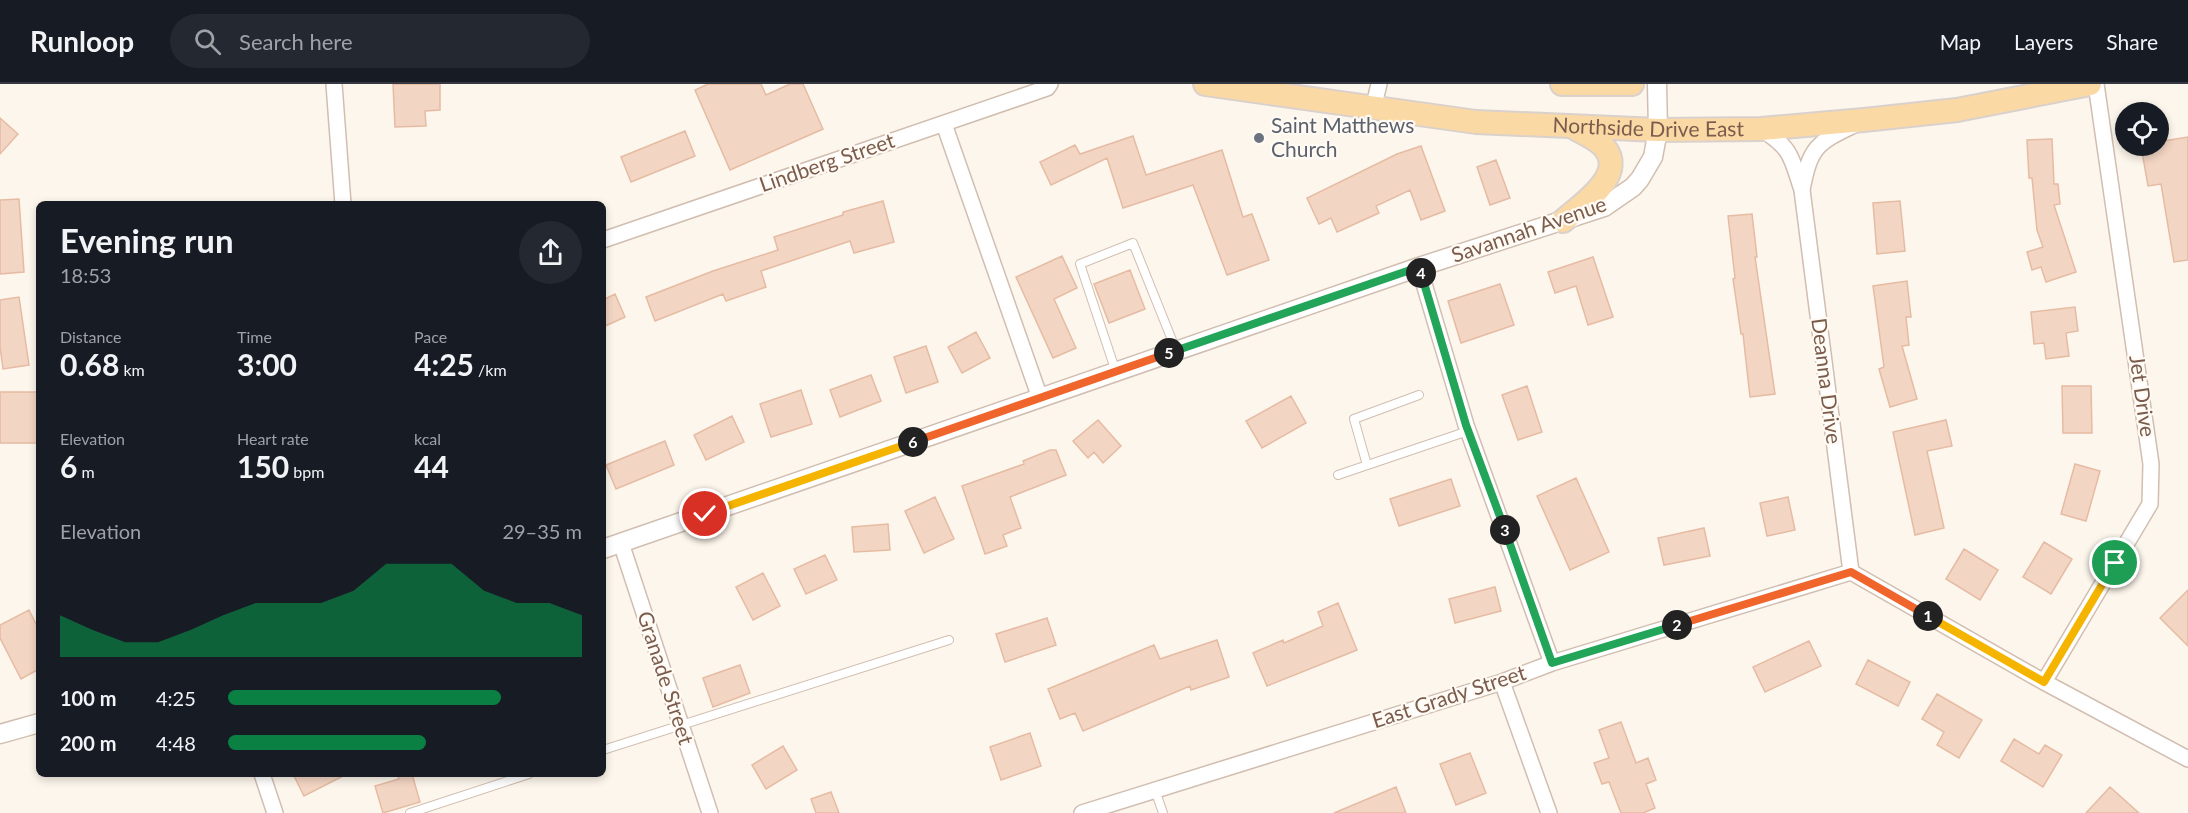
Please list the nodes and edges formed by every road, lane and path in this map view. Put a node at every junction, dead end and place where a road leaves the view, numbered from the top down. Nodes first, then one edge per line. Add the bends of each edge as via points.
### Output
1 (334, 84) edge
2 (1050, 84) edge
3 (1205, 84) edge
4 (1379, 84) edge
5 (1562, 84) edge
6 (1632, 84) edge
7 (1657, 84) edge
8 (2090, 84) edge
9 (2096, 84) edge
10 (1373, 109) junction
11 (1864, 120) junction
12 (944, 124) junction
13 (1575, 128) junction
14 (1761, 129) junction
15 (1658, 130) junction
16 (1802, 190) junction
17 (343, 201) edge
18 (1563, 220) junction
19 (606, 239) edge
20 (1419, 267) junction
21 (1176, 351) junction
22 (1116, 372) junction
23 (1419, 394) dead end
24 (1040, 398) junction
25 (1468, 431) junction
26 (1367, 465) junction
27 (1338, 475) dead end
28 (621, 543) junction
29 (606, 548) edge
30 (1851, 572) junction
31 (949, 640) dead end
32 (1552, 663) junction
33 (1502, 682) junction
34 (2044, 682) junction
35 (36, 724) edge
36 (679, 725) junction
37 (0, 734) edge
38 (606, 749) edge
39 (2188, 759) edge
40 (263, 777) edge
41 (520, 777) edge
42 (1155, 790) junction
43 (275, 813) edge
44 (410, 813) edge
45 (710, 813) edge
46 (1082, 813) edge
47 (1163, 813) edge
48 (1549, 813) edge

1 - 17 street
2 - 12 street, Lindberg Street
3 - 10 main road, Northside Drive East
4 - 10 street
5 - 6 main road, Northside Drive East
7 - 15 street, Savannah Avenue
8 - 11 main road, Northside Drive East via 1957,110
9 - 34 street, Jet Drive via 2151,464 2150,504
10 - 13 main road, Northside Drive East via 1476,122
11 - 14 main road, Northside Drive East
11 - 16 street, Deanna Drive via 1816,147 1806,168
12 - 19 street, Lindberg Street
12 - 24 street
13 - 15 main road, Northside Drive East
13 - 18 main road via 1605,148 1610,157 1610,172 1604,184
14 - 15 main road, Northside Drive East
14 - 16 street, Deanna Drive via 1780,141 1789,154
15 - 18 street, Savannah Avenue via 1653,157 1633,187 1604,207
16 - 30 street, Deanna Drive
18 - 20 street, Savannah Avenue
20 - 21 street, Savannah Avenue
20 - 25 street
21 - 22 street, Savannah Avenue
21 - 22 lane via 1133,243 1080,264
22 - 24 street, Savannah Avenue
23 - 26 lane via 1354,419
24 - 28 street, Savannah Avenue
25 - 26 lane
25 - 32 street
26 - 27 lane
28 - 29 street, Savannah Avenue
28 - 36 street, Granade Street
30 - 32 street, East Grady Street
30 - 34 street
31 - 36 lane
32 - 33 street, East Grady Street
33 - 42 street, East Grady Street
33 - 48 street
34 - 39 street
35 - 37 street
36 - 38 lane
36 - 45 street, Granade Street
40 - 43 street
41 - 44 lane
42 - 46 street, East Grady Street
42 - 47 lane

